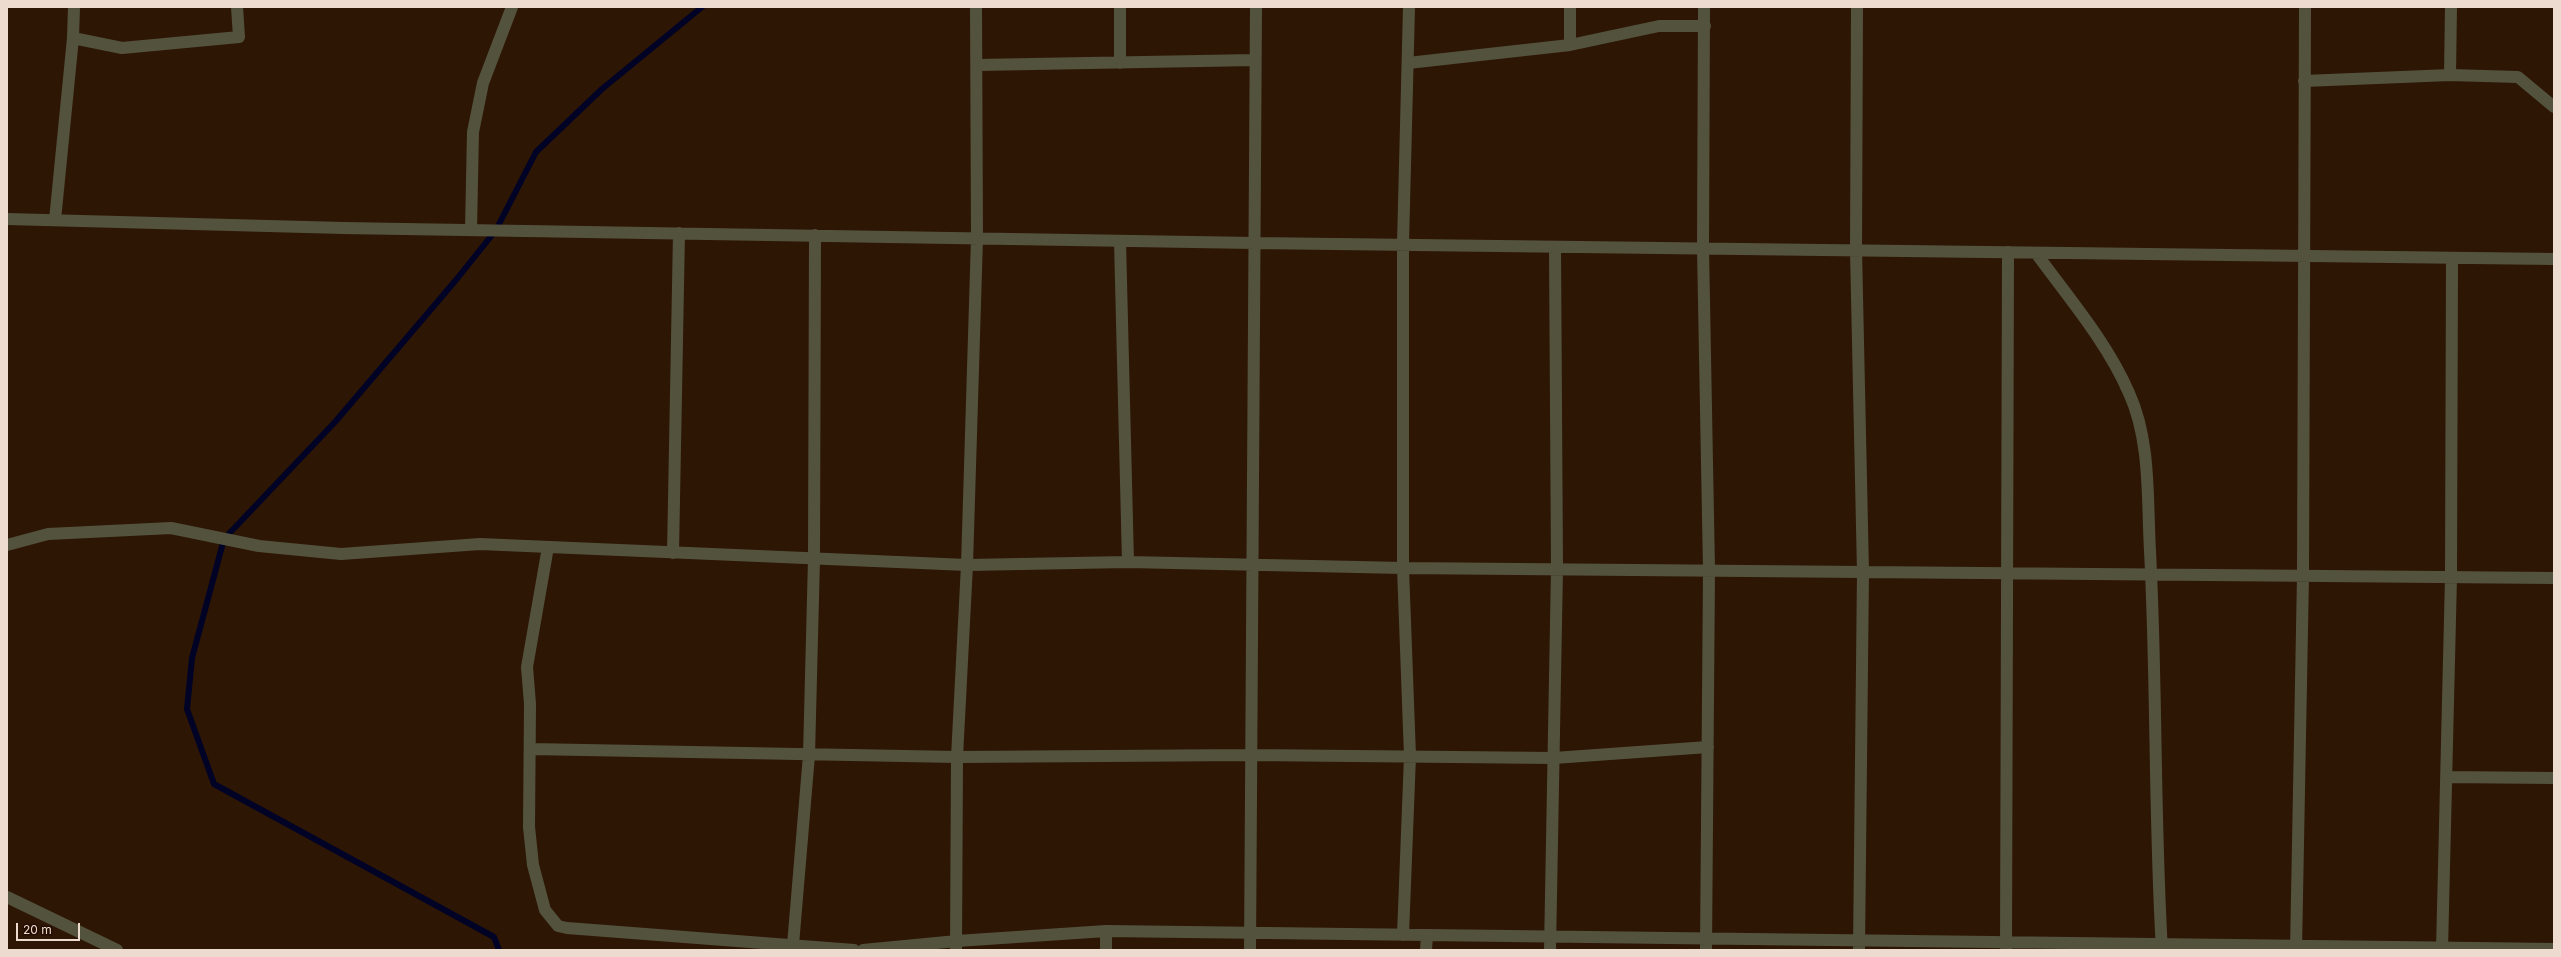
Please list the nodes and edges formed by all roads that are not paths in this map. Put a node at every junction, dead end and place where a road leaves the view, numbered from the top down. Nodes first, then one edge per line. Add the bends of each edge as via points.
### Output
1 (74, 7) edge
2 (237, 7) edge
3 (512, 7) edge
4 (976, 7) edge
5 (1120, 7) edge
6 (1256, 7) edge
7 (1410, 7) edge
8 (1570, 7) edge
9 (1704, 7) edge
10 (1857, 7) edge
11 (2305, 7) edge
12 (2451, 7) edge
13 (1704, 26) junction
14 (74, 38) junction
15 (1570, 45) junction
16 (1255, 60) junction
17 (1120, 62) junction
18 (1408, 63) junction
19 (976, 65) junction
20 (2450, 75) junction
21 (2304, 81) junction
22 (2554, 107) edge
23 (7, 219) edge
24 (55, 220) junction
25 (472, 230) junction
26 (679, 233) junction
27 (815, 235) junction
28 (977, 238) junction
29 (1120, 241) junction
30 (1254, 243) junction
31 (1403, 244) junction
32 (1555, 247) junction
33 (1703, 248) junction
34 (1856, 250) junction
35 (2008, 252) junction
36 (2036, 253) junction
37 (2303, 256) junction
38 (2452, 258) junction
39 (2554, 259) edge
40 (7, 545) edge
41 (548, 547) junction
42 (673, 553) junction
43 (814, 559) junction
44 (1128, 562) junction
45 (967, 565) junction
46 (1253, 566) junction
47 (1403, 568) junction
48 (1557, 569) junction
49 (1709, 570) junction
50 (1863, 572) junction
51 (2008, 573) junction
52 (2151, 574) junction
53 (2303, 576) junction
54 (2451, 577) junction
55 (2554, 578) edge
56 (1708, 748) junction
57 (530, 749) junction
58 (809, 755) junction
59 (1251, 755) junction
60 (1410, 756) junction
61 (958, 757) junction
62 (1554, 758) junction
63 (2446, 777) junction
64 (2554, 778) edge
65 (7, 897) edge
66 (1106, 932) junction
67 (1250, 933) junction
68 (1403, 935) junction
69 (1427, 936) junction
70 (1550, 937) junction
71 (794, 944) junction
72 (1706, 944) edge
73 (957, 945) edge
74 (1859, 945) edge
75 (2006, 946) edge
76 (2162, 947) edge
77 (809, 948) edge
78 (2296, 948) edge
79 (2554, 948) edge
80 (2442, 949) edge
81 (2498, 949) edge
82 (117, 950) edge
83 (854, 950) edge
84 (863, 950) edge
85 (1106, 950) edge
86 (1250, 950) edge
87 (1426, 950) edge
88 (1550, 950) edge

1 - 14 street
2 - 14 street via 239,38 122,48
3 - 25 street via 483,83 473,132
4 - 19 street
5 - 17 street
6 - 16 street
7 - 18 street
8 - 15 street
9 - 13 street
10 - 34 street
11 - 21 street
12 - 20 street
13 - 15 street via 1659,26
13 - 33 street
14 - 24 street
15 - 18 street
16 - 17 street
16 - 30 street
17 - 19 street
18 - 31 street
19 - 28 street
20 - 21 street
20 - 22 street via 2518,77
21 - 37 street
23 - 24 street
24 - 25 street
25 - 26 street
26 - 27 street
26 - 42 street
27 - 28 street
27 - 43 street
28 - 29 street
28 - 45 street
29 - 30 street
29 - 44 street
30 - 31 street
30 - 46 street
31 - 32 street
31 - 47 street
32 - 33 street
32 - 48 street
33 - 34 street
33 - 49 street
34 - 35 street
34 - 50 street
35 - 36 street
35 - 51 street
36 - 37 street
36 - 52 street via 2109,354 2129,392 2138,418 2145,461
37 - 38 street
37 - 53 street
38 - 39 street
38 - 54 street
40 - 41 street via 48,534 171,528 259,546 342,554 480,544
41 - 42 street
41 - 57 street via 527,667
42 - 43 street
43 - 45 street
43 - 58 street
44 - 45 street
44 - 46 street
45 - 61 street
46 - 47 street
46 - 59 street
47 - 48 street
47 - 60 street
48 - 49 street
48 - 62 street
49 - 50 street
49 - 56 street
50 - 51 street
50 - 74 street
51 - 52 street
51 - 75 street
52 - 53 street
52 - 76 street
53 - 54 street
53 - 78 street
54 - 55 street
54 - 63 street
56 - 62 street
56 - 72 street
57 - 58 street
57 - 71 street via 529,827 533,865 545,910 558,926 697,939
58 - 61 street
58 - 71 street
59 - 60 street
59 - 61 street
59 - 67 street
60 - 62 street
60 - 68 street
61 - 73 street
62 - 70 street
63 - 64 street
63 - 80 street
65 - 82 street
66 - 67 street
66 - 73 street
66 - 85 street
67 - 68 street
67 - 86 street
68 - 69 street
69 - 70 street
69 - 87 street
70 - 72 street
70 - 88 street
71 - 77 street
72 - 74 street
73 - 84 street
74 - 75 street
75 - 76 street
76 - 78 street
77 - 83 street
78 - 80 street
79 - 81 street
80 - 81 street

